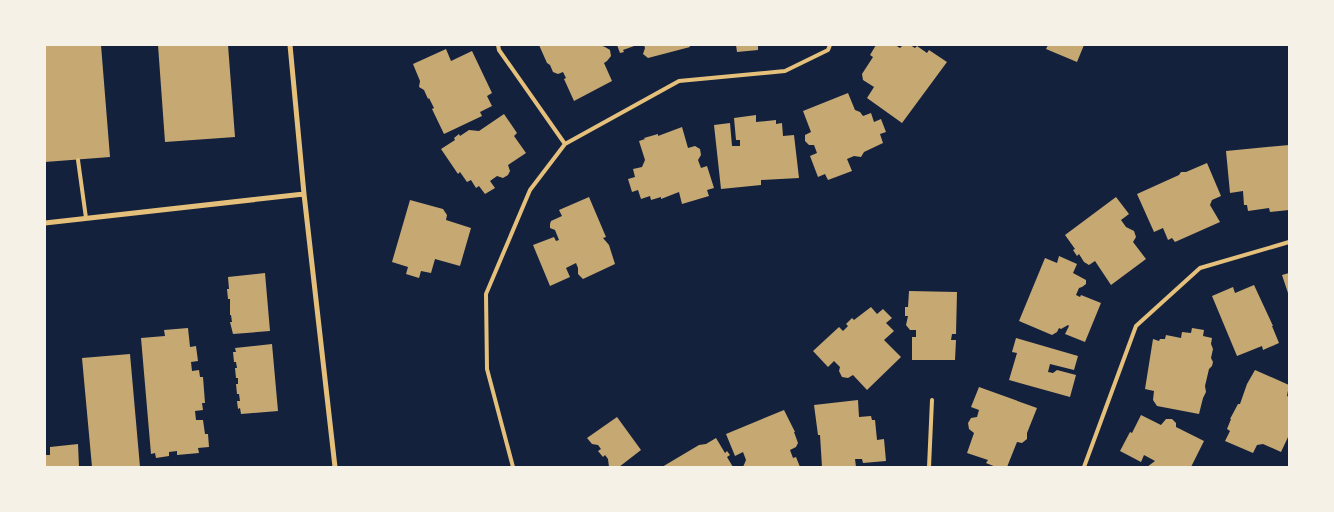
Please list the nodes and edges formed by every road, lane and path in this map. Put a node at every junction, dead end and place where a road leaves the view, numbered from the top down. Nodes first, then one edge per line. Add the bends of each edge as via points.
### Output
1 (290, 45) edge
2 (498, 45) edge
3 (830, 45) edge
4 (565, 144) junction
5 (78, 160) dead end
6 (304, 194) junction
7 (86, 218) junction
8 (45, 223) edge
9 (1289, 242) edge
10 (932, 400) dead end
11 (335, 467) edge
12 (513, 467) edge
13 (929, 467) edge
14 (1084, 467) edge

1 - 6 street
2 - 4 lane
3 - 4 lane via 828,50 785,71 679,81
4 - 12 lane via 530,190 486,294 487,369
5 - 7 lane
6 - 7 street
6 - 11 street
7 - 8 street
9 - 14 lane via 1200,268 1136,326
10 - 13 lane

